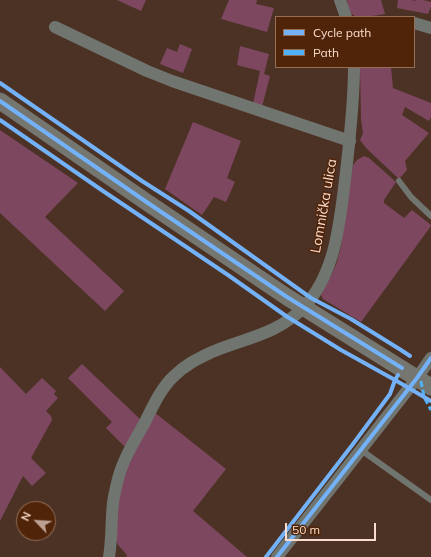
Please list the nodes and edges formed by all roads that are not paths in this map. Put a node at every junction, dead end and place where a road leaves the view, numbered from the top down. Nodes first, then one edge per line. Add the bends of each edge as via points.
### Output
1 (340, 0) edge
2 (346, 16) edge
3 (415, 23) edge
4 (55, 27) dead end
5 (431, 28) edge
6 (354, 68) edge
7 (0, 101) edge
8 (350, 141) junction
9 (399, 181) dead end
10 (431, 216) edge
11 (303, 308) junction
12 (431, 358) edge
13 (424, 382) edge
14 (361, 450) junction
15 (431, 500) edge
16 (109, 557) edge
17 (277, 557) edge

1 - 2 street
3 - 5 street
4 - 8 street via 172,81
6 - 8 street, Lomnička ulica
7 - 11 main road
8 - 11 street, Lomnička ulica via 340,217 331,259 320,285
9 - 10 lane
11 - 13 main road
11 - 16 street, Lomnička ulica via 273,330 197,359 168,382 122,466 114,502
12 - 13 street
13 - 14 street
14 - 15 lane
14 - 17 street

